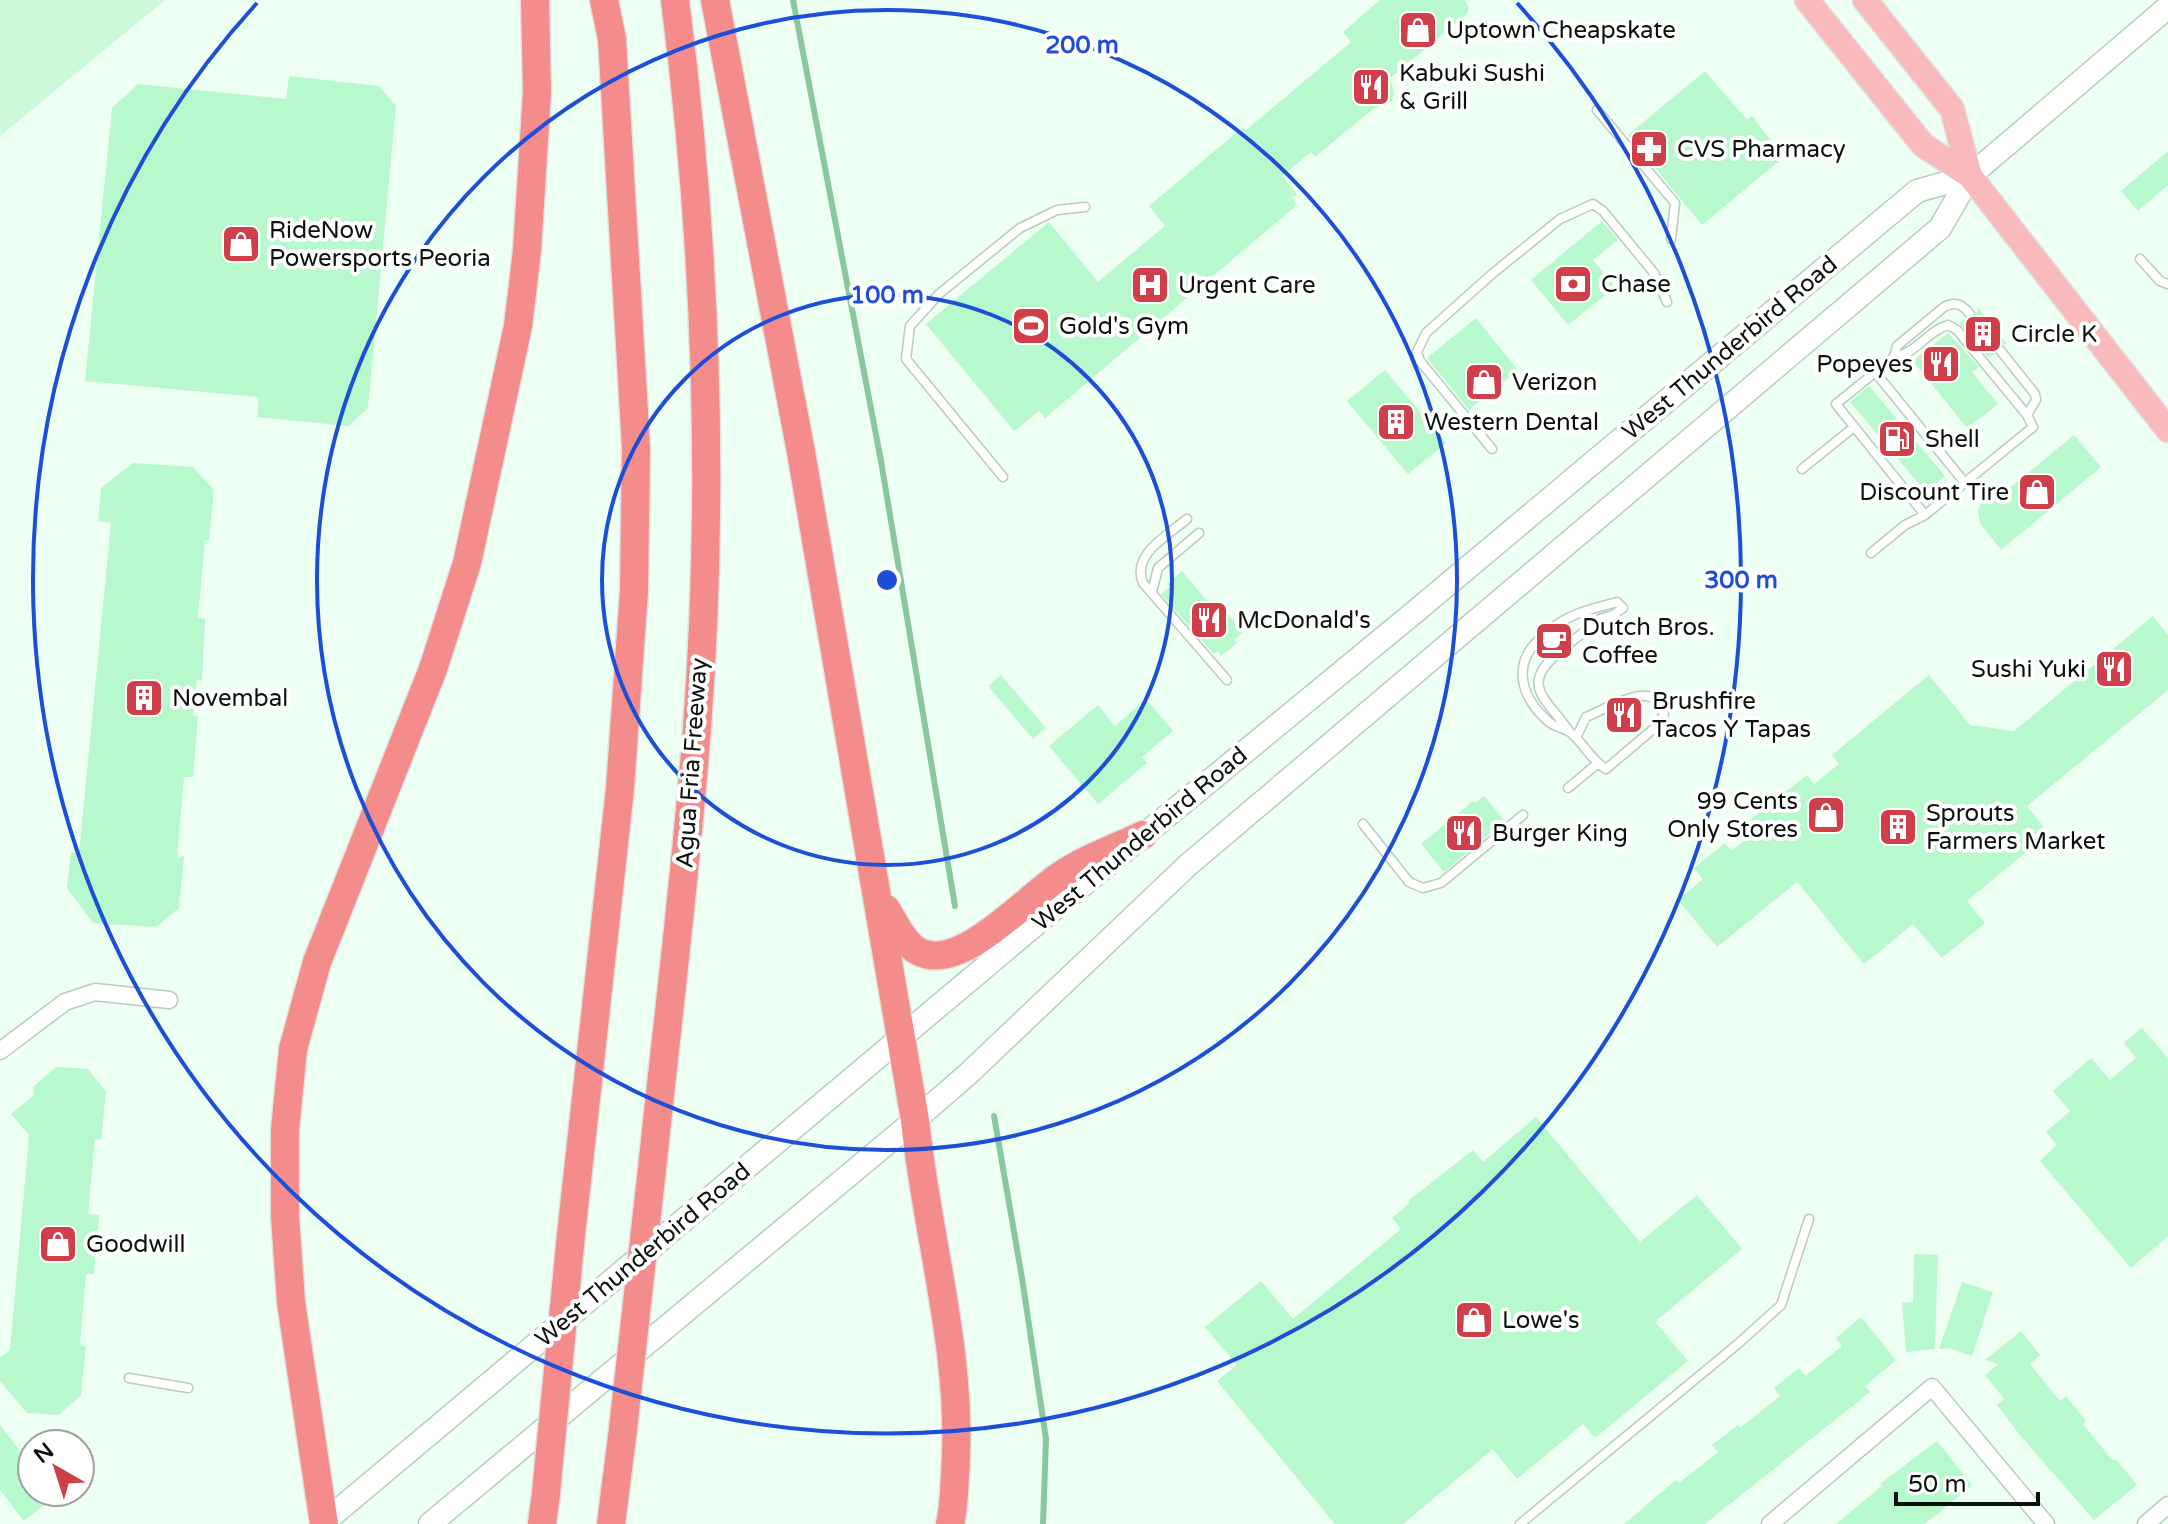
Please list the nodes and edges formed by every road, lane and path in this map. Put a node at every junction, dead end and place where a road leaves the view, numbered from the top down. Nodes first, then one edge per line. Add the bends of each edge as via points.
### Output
1 (535, 0) edge
2 (604, 0) edge
3 (675, 0) edge
4 (715, 0) edge
5 (1807, 0) edge
6 (1865, 0) edge
7 (2168, 7) edge
8 (1597, 110) dead end
9 (1970, 176) junction
10 (1085, 207) dead end
11 (1671, 239) dead end
12 (2140, 259) dead end
13 (2168, 284) edge
14 (1667, 302) dead end
15 (1970, 314) dead end
16 (2000, 350) dead end
17 (1894, 357) junction
18 (1875, 372) junction
19 (2027, 415) junction
20 (1854, 427) junction
21 (2168, 430) edge
22 (1492, 449) dead end
23 (1802, 469) dead end
24 (1003, 477) dead end
25 (1965, 483) junction
26 (1925, 515) junction
27 (1187, 519) dead end
28 (1199, 533) dead end
29 (1871, 553) dead end
30 (1152, 593) junction
31 (1551, 629) dead end
32 (1542, 637) dead end
33 (1565, 647) dead end
34 (1557, 654) dead end
35 (1227, 680) dead end
36 (1573, 734) junction
37 (1597, 764) junction
38 (1568, 788) dead end
39 (1523, 815) dead end
40 (1363, 824) dead end
41 (1143, 835) junction
42 (878, 895) junction
43 (169, 1000) dead end
44 (900, 1039) junction
45 (0, 1051) edge
46 (915, 1120) junction
47 (1809, 1219) dead end
48 (129, 1378) dead end
49 (188, 1388) dead end
50 (2168, 1505) edge
51 (323, 1523) edge
52 (430, 1524) edge
53 (542, 1524) edge
54 (611, 1524) edge
55 (950, 1524) edge
56 (1520, 1524) edge
57 (1770, 1524) edge
58 (2046, 1524) edge
59 (2146, 1524) edge

1 - 51 highway via 537,92 527,251 518,326 474,536 433,669 317,962 293,1049 285,1130 285,1216 291,1302
2 - 53 highway, bridge via 612,39 636,447 634,591 620,789
3 - 54 highway, Agua Fria Freeway, bridge via 707,411 697,727
4 - 42 highway
5 - 9 main road via 1923,145
6 - 9 main road via 1952,109
7 - 9 main road, West Thunderbird Road
8 - 11 lane via 1675,203
9 - 21 main road
9 - 41 main road, West Thunderbird Road via 1917,191
9 - 46 main road, West Thunderbird Road via 1940,228 1188,865
10 - 24 lane via 1057,210 1020,228 939,294 910,326 906,359
12 - 13 lane
14 - 22 lane via 1654,273 1593,204 1560,219 1492,274 1426,333 1417,352
15 - 17 lane via 1951,303 1897,346
16 - 19 lane via 2035,394
17 - 18 lane
17 - 19 lane via 1906,356 1948,325
18 - 20 lane via 1836,404
18 - 25 lane
19 - 25 lane via 2033,427
20 - 23 lane
20 - 26 lane
25 - 26 lane
26 - 29 lane
27 - 30 lane via 1142,559 1139,574
28 - 30 lane via 1158,568
30 - 35 lane
31 - 33 lane via 1575,614 1617,602 1623,608
32 - 36 lane via 1526,655 1523,687 1550,723
34 - 36 lane via 1540,670 1538,688
36 - 37 lane
36 - 37 lane via 1586,717 1646,694 1659,702 1664,714 1658,725 1606,769
37 - 38 lane
39 - 40 lane via 1441,883 1423,888 1409,882
41 - 42 highway via 1062,874 970,945 947,956 917,951
41 - 44 main road, West Thunderbird Road
42 - 44 highway
43 - 45 street via 95,992 65,1002
44 - 46 highway
44 - 51 main road, West Thunderbird Road
46 - 52 main road, West Thunderbird Road
46 - 55 highway via 953,1355 958,1437
47 - 56 lane via 1781,1305
48 - 49 lane
50 - 59 street
57 - 58 street via 1932,1387

